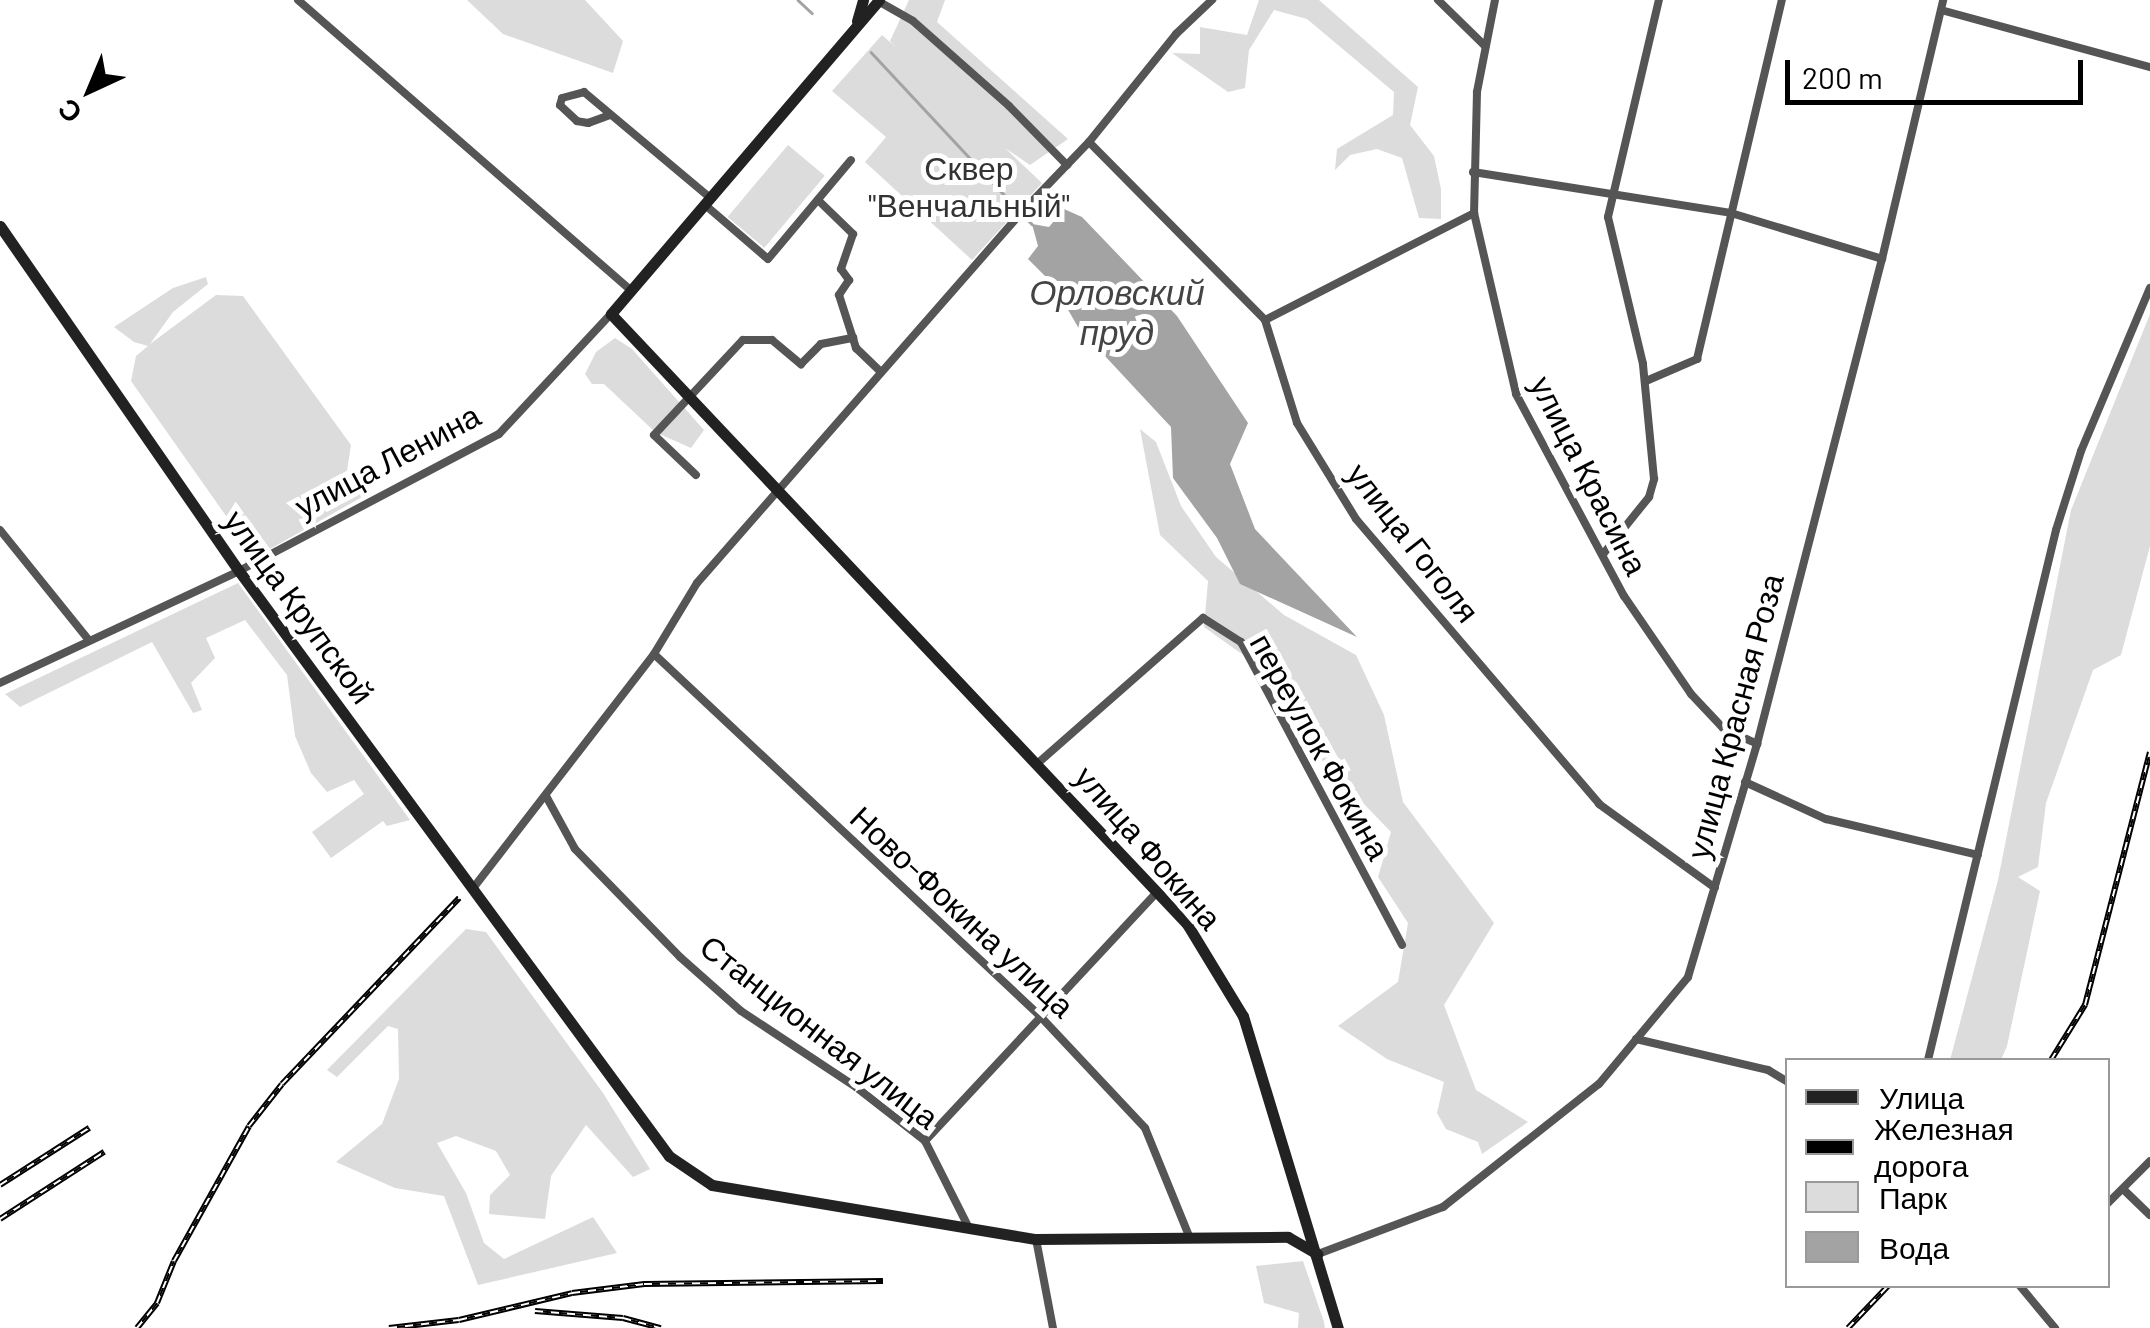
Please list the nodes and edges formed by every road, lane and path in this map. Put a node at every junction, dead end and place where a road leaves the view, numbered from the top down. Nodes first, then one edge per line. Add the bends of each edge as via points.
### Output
1 (298, 0) edge
2 (863, 0) edge
3 (1212, 0) edge
4 (1438, 0) edge
5 (1495, 0) edge
6 (1658, 0) edge
7 (1782, 0) edge
8 (1943, 0) edge
9 (878, 1) edge
10 (1941, 10) junction
11 (856, 25) junction
12 (1485, 46) junction
13 (2150, 68) edge
14 (610, 115) junction
15 (1089, 142) junction
16 (851, 160) dead end
17 (1066, 164) junction
18 (1473, 172) junction
19 (1613, 192) junction
20 (706, 200) junction
21 (818, 200) junction
22 (1474, 212) junction
23 (1731, 214) junction
24 (0, 226) edge
25 (1882, 259) junction
26 (2150, 288) edge
27 (631, 291) junction
28 (611, 314) junction
29 (1265, 320) junction
30 (853, 338) junction
31 (880, 371) junction
32 (1646, 380) junction
33 (690, 394) junction
34 (696, 475) dead end
35 (777, 486) junction
36 (0, 530) edge
37 (1604, 552) junction
38 (239, 571) junction
39 (88, 640) junction
40 (654, 654) junction
41 (0, 683) edge
42 (1756, 744) junction
43 (1038, 763) junction
44 (1746, 782) junction
45 (546, 796) junction
46 (1978, 855) junction
47 (474, 888) junction
48 (1715, 888) junction
49 (1159, 890) junction
50 (1402, 945) dead end
51 (1039, 1015) junction
52 (1636, 1038) junction
53 (1928, 1058) edge
54 (1785, 1080) edge
55 (925, 1141) junction
56 (2150, 1161) edge
57 (2124, 1190) junction
58 (2110, 1202) edge
59 (2150, 1215) edge
60 (968, 1228) junction
61 (1190, 1238) junction
62 (1036, 1240) junction
63 (1318, 1254) junction
64 (2022, 1288) edge
65 (1053, 1328) edge
66 (1338, 1328) edge
67 (2055, 1328) edge

1 - 27 street
2 - 11 street
3 - 15 street
4 - 12 street
5 - 12 street, улица Красина
6 - 19 street
7 - 23 street
8 - 10 street, улица Красная Роза
9 - 11 street, улица Ленина
9 - 17 street via 913,21
10 - 13 street
10 - 25 street, улица Красная Роза
11 - 20 street, улица Ленина
12 - 18 street, улица Красина
14 - 14 street via 584,92 562,98 560,105 577,121
14 - 20 street
15 - 17 street
15 - 29 street, улица Гоголя
16 - 21 street
17 - 31 street
18 - 19 street
18 - 22 street, улица Красина
19 - 23 street
19 - 32 street via 1608,217
20 - 21 street via 768,259
20 - 27 street, улица Ленина
21 - 30 street via 852,234 841,269 849,280 839,295
22 - 29 street
22 - 37 street, улица Красина via 1516,394
23 - 25 street
23 - 32 street via 1697,360
24 - 38 street, улица Крупской
25 - 42 street, улица Красная Роза
26 - 46 street via 2081,450 2056,530
27 - 28 street, улица Ленина
28 - 33 street, улица Фокина
28 - 38 street, улица Ленина via 498,434
29 - 48 street, улица Гоголя via 1297,423 1356,519 1600,804
30 - 31 street
30 - 33 street via 821,344 801,364 772,340 743,340
31 - 35 street
32 - 37 street via 1654,479 1649,497
33 - 34 street via 654,435
33 - 35 street, улица Фокина
35 - 40 street via 697,582
35 - 43 street, улица Фокина
36 - 39 street
37 - 42 street, улица Красина via 1624,596 1690,694 1724,728
38 - 39 street, улица Ленина
38 - 47 street, улица Крупской
39 - 41 street, улица Ленина
40 - 45 street
40 - 51 street, Ново-Фокина улица
42 - 44 street, улица Красная Роза
43 - 49 street, улица Фокина
43 - 50 street, переулок Фокина via 1202,618 1241,642
44 - 46 street via 1826,819
44 - 48 street, улица Красная Роза
45 - 47 street
45 - 55 street, Станционная улица via 575,849 680,957 740,1011
46 - 53 street
47 - 60 street, улица Крупской via 669,1156 712,1184
48 - 52 street, улица Красная Роза via 1688,977
49 - 51 street
49 - 63 street, улица Фокина via 1243,1016
51 - 55 street
51 - 61 street, Ново-Фокина улица via 1145,1128
52 - 54 street via 1768,1070
52 - 63 street, улица Красная Роза via 1598,1084 1443,1207
55 - 60 street, Станционная улица
56 - 57 street
57 - 58 street
57 - 59 street
60 - 62 street
61 - 62 street
61 - 63 street via 1288,1236
62 - 65 street
63 - 66 street, улица Фокина
64 - 67 street

